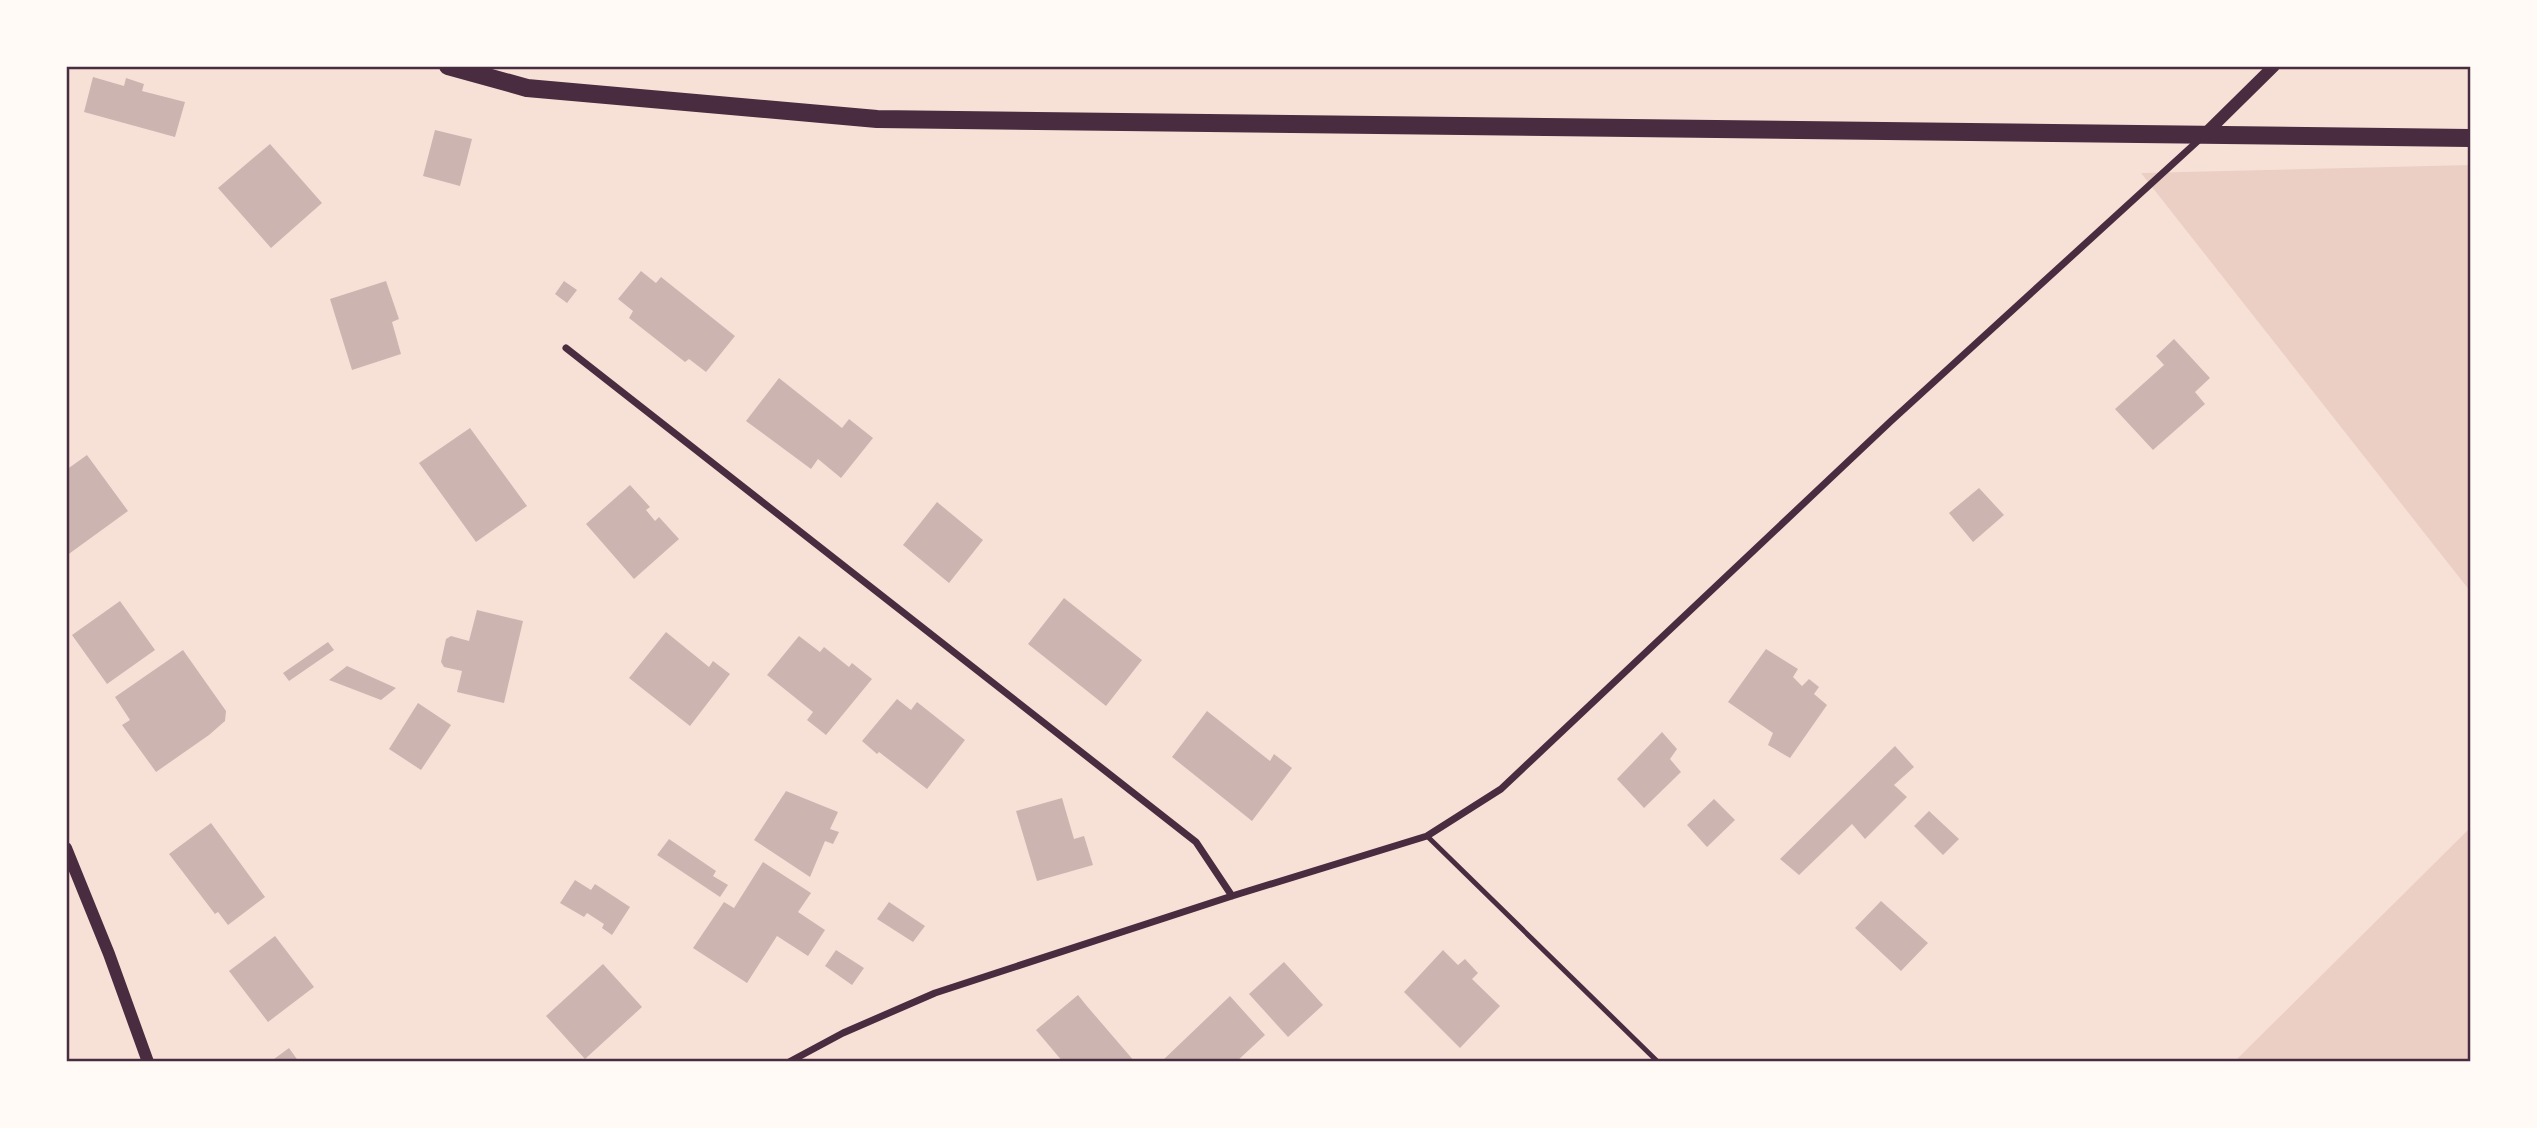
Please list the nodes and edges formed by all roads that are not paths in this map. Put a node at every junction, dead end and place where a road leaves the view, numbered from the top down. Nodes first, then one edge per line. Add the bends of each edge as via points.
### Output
1 (447, 66) edge
2 (2274, 66) edge
3 (2203, 136) junction
4 (2470, 138) edge
5 (566, 348) dead end
6 (1427, 836) junction
7 (66, 848) edge
8 (1232, 896) junction
9 (144, 1059) edge
10 (789, 1062) edge
11 (1658, 1062) edge

1 - 3 main road via 527,88 877,119
2 - 3 street
3 - 4 main road
3 - 6 street via 1891,421 1501,789
5 - 8 street via 1196,842
6 - 8 street
6 - 11 lane
7 - 9 street
8 - 10 street via 935,993

